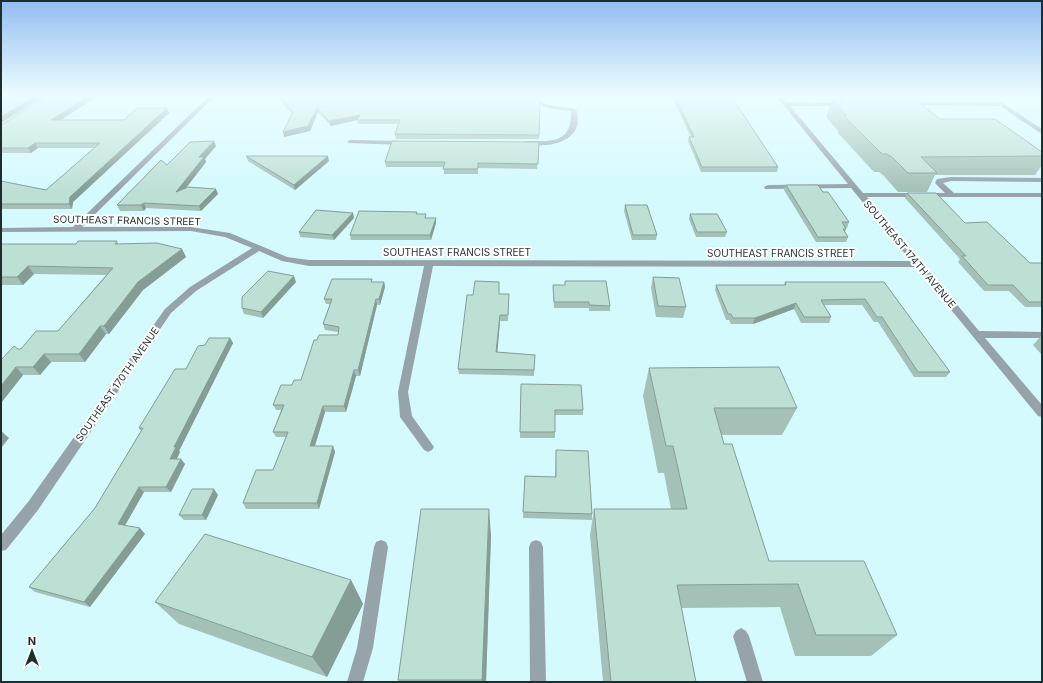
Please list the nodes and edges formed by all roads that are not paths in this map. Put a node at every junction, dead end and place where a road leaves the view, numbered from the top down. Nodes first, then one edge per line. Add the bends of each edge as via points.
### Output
1 (179, 128) edge
2 (574, 128) edge
3 (806, 128) edge
4 (350, 142) dead end
5 (412, 143) edge
6 (520, 143) edge
7 (1042, 180) edge
8 (854, 186) junction
9 (768, 187) dead end
10 (861, 195) junction
11 (952, 195) junction
12 (1042, 195) edge
13 (1, 230) edge
14 (75, 230) junction
15 (258, 248) junction
16 (428, 262) junction
17 (919, 264) junction
18 (977, 334) junction
19 (1042, 334) edge
20 (1042, 413) edge
21 (428, 447) dead end
22 (1, 546) edge
23 (381, 547) dead end
24 (536, 547) dead end
25 (741, 636) dead end
26 (355, 682) edge
27 (538, 682) edge
28 (755, 682) edge

1 - 14 street
2 - 6 street via 571,134 561,140
3 - 8 street, SOUTHEAST 174TH AVENUE
4 - 5 street
7 - 11 street via 940,181
8 - 9 street
8 - 10 street, SOUTHEAST 174TH AVENUE
10 - 11 street
10 - 17 street, SOUTHEAST 174TH AVENUE
11 - 12 street
13 - 14 street, SOUTHEAST FRANCIS STREET
14 - 15 street, SOUTHEAST FRANCIS STREET via 191,229 227,235
15 - 16 street, SOUTHEAST FRANCIS STREET via 285,259 309,262
15 - 22 street, SOUTHEAST 170TH AVENUE via 193,289 168,311 33,506
16 - 17 street, SOUTHEAST FRANCIS STREET
16 - 21 street via 403,392 406,417
17 - 18 street, SOUTHEAST 174TH AVENUE
18 - 19 street
18 - 20 street, SOUTHEAST 174TH AVENUE
23 - 26 street via 365,648
24 - 27 street
25 - 28 street

